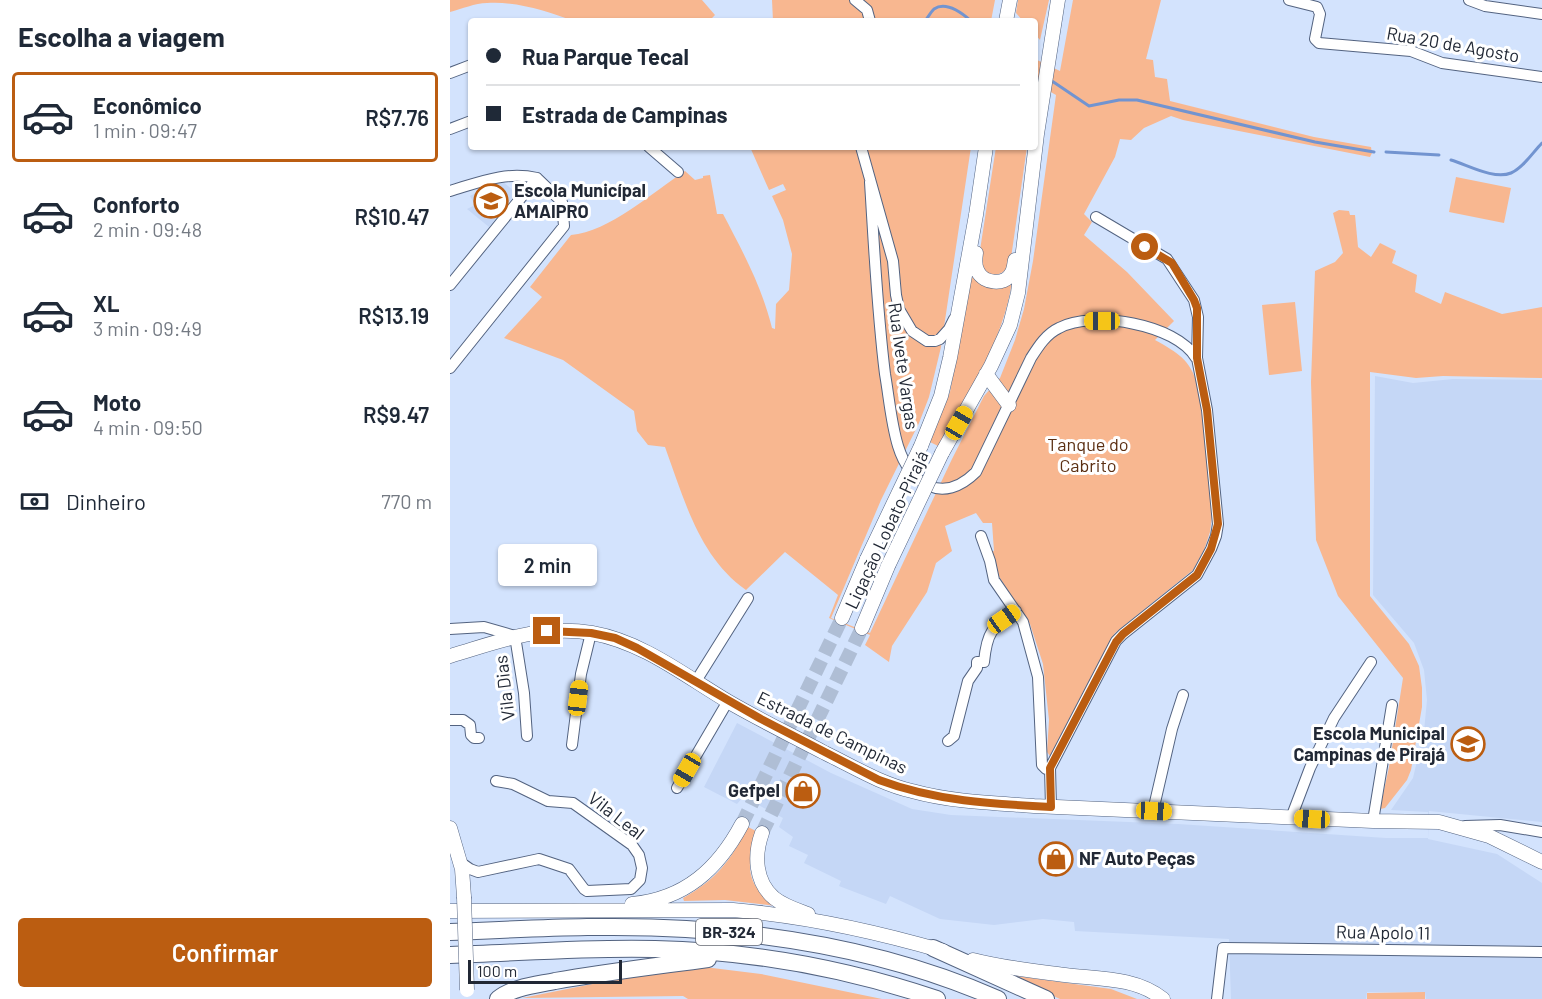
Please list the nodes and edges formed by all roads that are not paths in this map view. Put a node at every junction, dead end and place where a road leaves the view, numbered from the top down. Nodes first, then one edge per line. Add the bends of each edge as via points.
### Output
1 (855, 0) edge
2 (1010, 0) edge
3 (1058, 0) edge
4 (1290, 0) edge
5 (1470, 0) edge
6 (1542, 14) edge
7 (869, 18) edge
8 (1007, 18) edge
9 (468, 66) edge
10 (450, 73) edge
11 (1542, 77) edge
12 (468, 122) edge
13 (1038, 127) edge
14 (450, 129) edge
15 (652, 150) edge
16 (862, 150) edge
17 (986, 150) edge
18 (1035, 150) edge
19 (678, 172) dead end
20 (537, 178) junction
21 (870, 182) junction
22 (450, 191) edge
23 (1029, 199) junction
24 (976, 215) junction
25 (1096, 217) dead end
26 (450, 285) edge
27 (960, 308) junction
28 (1197, 358) junction
29 (450, 368) edge
30 (986, 374) junction
31 (1010, 405) junction
32 (981, 536) dead end
33 (748, 598) dead end
34 (1016, 611) junction
35 (842, 618) tunnel mouth
36 (484, 627) junction
37 (862, 628) tunnel mouth
38 (450, 629) edge
39 (591, 633) junction
40 (515, 636) junction
41 (486, 645) junction
42 (450, 656) edge
43 (1371, 662) dead end
44 (696, 681) junction
45 (1183, 696) dead end
46 (728, 701) junction
47 (1392, 705) dead end
48 (450, 720) edge
49 (527, 736) dead end
50 (479, 738) dead end
51 (948, 741) dead end
52 (573, 745) dead end
53 (1050, 768) junction
54 (496, 781) dead end
55 (677, 788) dead end
56 (1051, 807) junction
57 (1154, 811) junction
58 (1291, 818) junction
59 (1373, 822) junction
60 (742, 825) tunnel mouth
61 (1456, 826) junction
62 (450, 828) edge
63 (1542, 832) edge
64 (762, 833) tunnel mouth
65 (1542, 862) edge
66 (465, 865) junction
67 (562, 909) junction
68 (450, 911) edge
69 (848, 926) junction
70 (450, 932) edge
71 (933, 948) junction
72 (1542, 952) edge
73 (741, 954) junction
74 (450, 955) edge
75 (468, 995) edge
76 (498, 999) edge
77 (937, 999) edge
78 (998, 999) edge
79 (1046, 999) edge
80 (1163, 999) edge
81 (1217, 999) edge

1 - 7 street via 867,10
2 - 8 main road
3 - 13 main road, Ligação Lobato-Pirajá
4 - 11 street, Rua 20 de Agosto via 1315,5 1320,10 1315,39 1319,43 1411,51 1442,63
5 - 6 street via 1485,6
9 - 10 street
12 - 14 street
15 - 19 street
16 - 21 street, Rua Ivete Vargas
17 - 24 main road, Ligação Lobato-Pirajá
18 - 23 main road, Ligação Lobato-Pirajá
20 - 22 street via 520,174 500,176
20 - 26 street
20 - 29 street via 562,201 564,226
21 - 27 street, Rua Ivete Vargas via 893,261 897,302 912,331 922,339 935,341 949,329
21 - 31 street, Rua Ivete Vargas via 889,396 898,447 911,474 939,489 969,479 981,465
23 - 24 main road via 1012,272 1002,281 984,279 976,269
23 - 30 main road, Ligação Lobato-Pirajá via 1014,311
24 - 27 main road, Ligação Lobato-Pirajá
25 - 28 street via 1172,263 1197,308
27 - 35 main road, Ligação Lobato-Pirajá, bridge via 941,396
28 - 31 street, Rua Ivete Vargas via 1184,343 1150,327 1102,321 1073,323 1059,328 1039,345
28 - 53 street via 1207,410 1216,536 1197,575 1116,642
30 - 31 main road
30 - 37 main road, Ligação Lobato-Pirajá, bridge via 942,453
32 - 34 street via 994,580
33 - 44 street
34 - 51 street via 993,627 984,662 977,662 968,681 954,736
34 - 53 street via 1023,622 1039,679 1042,765
36 - 38 street
36 - 40 street
36 - 41 street
39 - 40 main road, Estrada de Campinas via 547,631
39 - 44 main road, Estrada de Campinas via 637,648
39 - 52 street via 581,674
40 - 41 main road, Estrada de Campinas
40 - 49 street, Vila Dias
41 - 42 main road, Estrada de Campinas
43 - 58 street via 1334,718
44 - 46 main road, Estrada de Campinas
45 - 57 street via 1167,747
46 - 55 street
46 - 56 main road, Estrada de Campinas via 894,786 958,800
47 - 59 street
48 - 50 street via 466,722 472,737
53 - 56 street
54 - 66 street, Vila Leal via 513,784 548,801 573,803 636,850 642,868 640,880 625,890 587,891 570,869 539,860 479,872
56 - 57 main road, Estrada de Campinas
57 - 58 main road, Estrada de Campinas
58 - 59 main road, Estrada de Campinas
59 - 61 main road, Estrada de Campinas via 1439,822
60 - 67 main road via 712,868 682,888 636,903
61 - 63 street via 1500,825
61 - 65 main road, Estrada de Campinas via 1506,843
62 - 66 main road
64 - 69 main road via 758,866 764,885 773,896 808,914
66 - 75 main road, bridge
67 - 68 main road
67 - 69 main road via 733,909
69 - 71 main road
70 - 78 highway, BR-324 via 625,928 747,933 870,956
71 - 79 highway
71 - 80 main road via 997,967 1123,982 1150,990
72 - 81 street, Rua Apolo 11 via 1223,948
73 - 74 highway, BR-324 via 622,949
73 - 76 highway via 586,975 520,988
73 - 77 highway, BR-324 via 859,976

